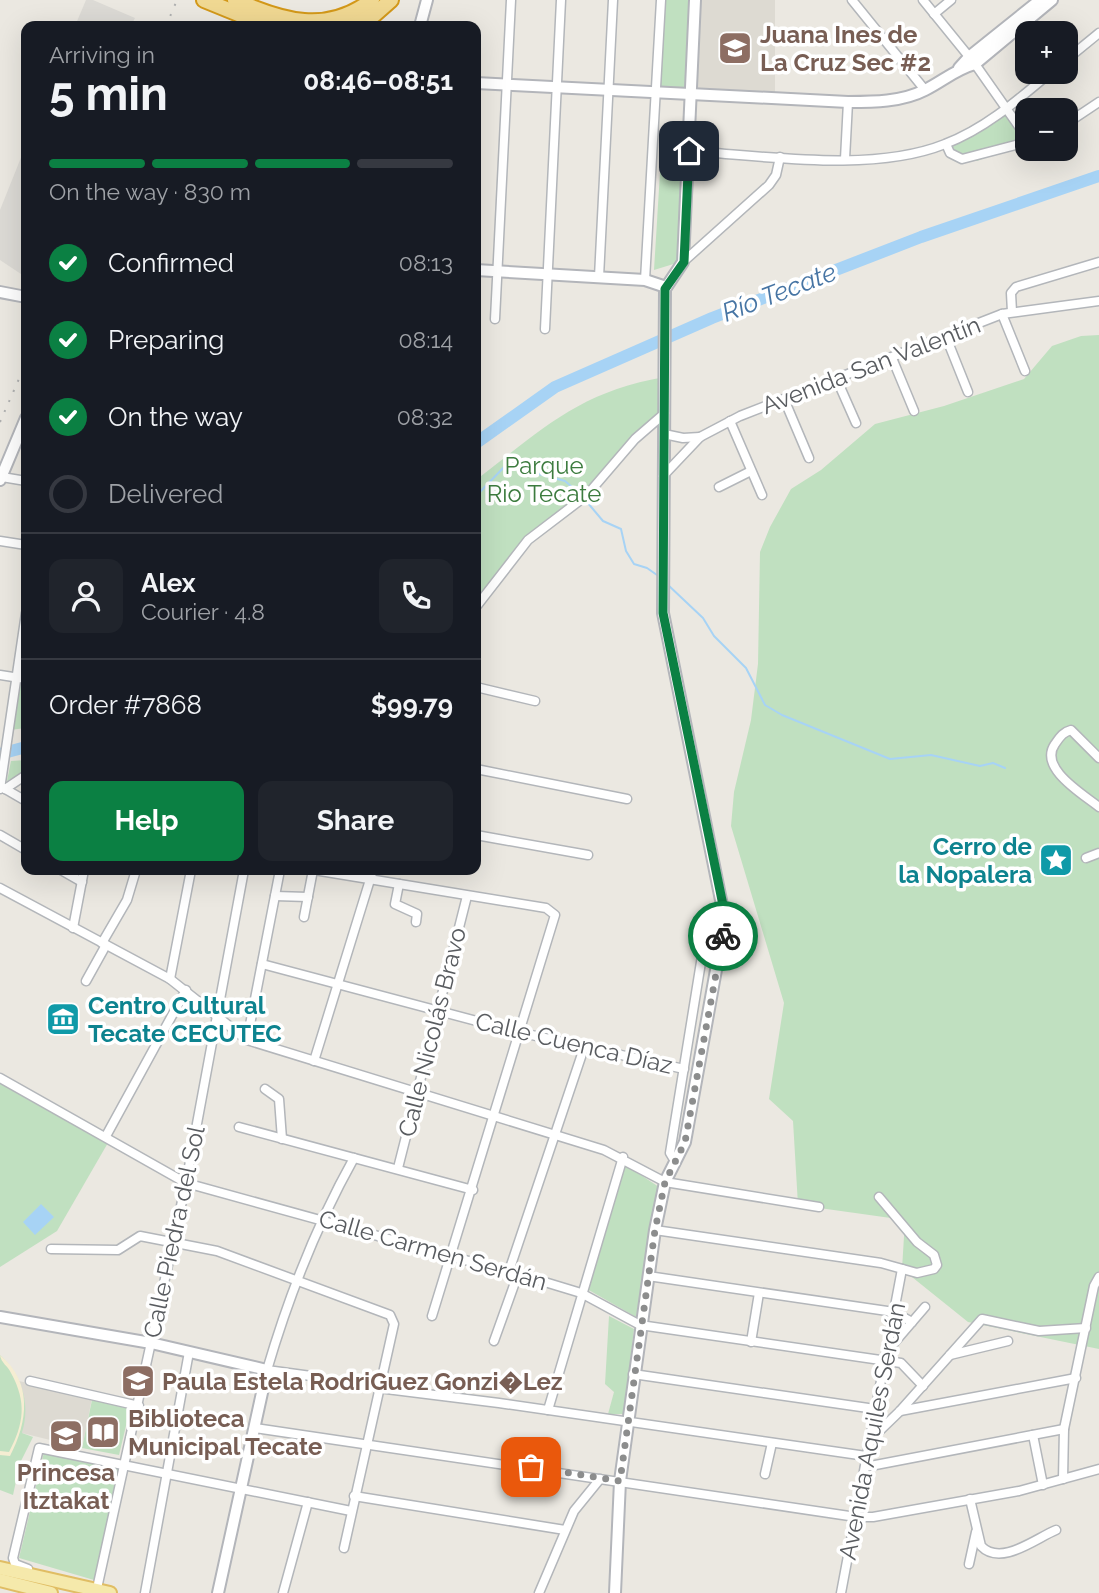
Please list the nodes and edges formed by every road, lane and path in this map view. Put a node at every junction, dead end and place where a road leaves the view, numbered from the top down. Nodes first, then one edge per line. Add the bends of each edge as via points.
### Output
1 (204, 0) edge
2 (235, 0) edge
3 (372, 0) edge
4 (391, 0) edge
5 (427, 0) edge
6 (511, 0) edge
7 (561, 0) edge
8 (613, 0) edge
9 (661, 0) edge
10 (695, 0) edge
11 (865, 0) edge
12 (923, 0) edge
13 (951, 0) edge
14 (1040, 0) edge
15 (1052, 0) edge
16 (854, 3) edge
17 (934, 14) junction
18 (256, 21) edge
19 (294, 21) edge
20 (317, 21) edge
21 (363, 21) edge
22 (421, 21) edge
23 (1099, 33) edge
24 (1078, 50) edge
25 (972, 60) junction
26 (481, 83) edge
27 (1036, 84) edge
28 (508, 85) junction
29 (558, 87) junction
30 (608, 90) junction
31 (925, 90) junction
32 (657, 93) junction
33 (690, 94) junction
34 (848, 102) junction
35 (1099, 102) edge
36 (1006, 107) junction
37 (1078, 116) edge
38 (1015, 121) edge
39 (946, 144) junction
40 (1015, 144) edge
41 (689, 151) junction
42 (780, 157) junction
43 (845, 159) junction
44 (684, 262) junction
45 (1099, 262) edge
46 (481, 270) edge
47 (498, 271) junction
48 (549, 275) junction
49 (599, 277) junction
50 (645, 280) junction
51 (666, 287) junction
52 (0, 292) edge
53 (21, 296) edge
54 (1099, 301) edge
55 (1012, 312) junction
56 (1002, 314) junction
57 (495, 319) dead end
58 (545, 329) dead end
59 (946, 337) junction
60 (892, 358) junction
61 (1025, 371) dead end
62 (837, 380) junction
63 (968, 391) dead end
64 (784, 399) junction
65 (914, 411) dead end
66 (665, 413) junction
67 (730, 421) junction
68 (856, 423) dead end
69 (664, 434) junction
70 (21, 437) edge
71 (700, 437) junction
72 (809, 458) dead end
73 (751, 471) junction
74 (663, 477) junction
75 (1, 479) edge
76 (21, 481) edge
77 (719, 487) dead end
78 (762, 495) dead end
79 (0, 541) edge
80 (21, 544) edge
81 (481, 601) edge
82 (21, 646) edge
83 (0, 675) edge
84 (16, 678) junction
85 (21, 679) edge
86 (481, 688) edge
87 (535, 701) dead end
88 (1099, 758) edge
89 (481, 770) edge
90 (21, 778) edge
91 (2, 788) edge
92 (21, 798) edge
93 (627, 799) dead end
94 (1099, 807) edge
95 (0, 835) edge
96 (481, 836) edge
97 (21, 847) edge
98 (1099, 853) edge
99 (588, 855) dead end
100 (1086, 858) dead end
101 (70, 875) edge
102 (83, 875) edge
103 (134, 875) edge
104 (190, 875) edge
105 (243, 875) edge
106 (279, 875) edge
107 (312, 875) edge
108 (342, 875) edge
109 (372, 875) edge
110 (370, 880) junction
111 (82, 882) junction
112 (399, 884) junction
113 (0, 888) edge
114 (275, 896) junction
115 (467, 896) junction
116 (308, 897) junction
117 (304, 917) dead end
118 (416, 922) dead end
119 (73, 928) junction
120 (724, 932) junction
121 (104, 944) junction
122 (262, 964) junction
123 (170, 979) junction
124 (86, 981) dead end
125 (339, 984) junction
126 (186, 990) junction
127 (440, 1011) junction
128 (217, 1014) junction
129 (518, 1032) junction
130 (247, 1040) junction
131 (584, 1048) junction
132 (314, 1061) junction
133 (684, 1069) junction
134 (0, 1078) edge
135 (265, 1089) dead end
136 (419, 1091) junction
137 (495, 1116) junction
138 (239, 1128) dead end
139 (553, 1135) junction
140 (106, 1136) junction
141 (282, 1139) junction
142 (623, 1157) junction
143 (354, 1158) junction
144 (676, 1163) junction
145 (398, 1168) junction
146 (665, 1182) junction
147 (186, 1183) junction
148 (473, 1190) junction
149 (880, 1197) dead end
150 (819, 1207) dead end
151 (321, 1218) junction
152 (655, 1230) junction
153 (174, 1242) junction
154 (51, 1249) dead end
155 (452, 1254) junction
156 (902, 1269) junction
157 (513, 1273) junction
158 (648, 1276) junction
159 (1099, 1277) edge
160 (295, 1279) junction
161 (581, 1293) junction
162 (759, 1293) junction
163 (925, 1307) dead end
164 (894, 1312) junction
165 (0, 1317) edge
166 (432, 1317) dead end
167 (912, 1322) junction
168 (640, 1325) junction
169 (1086, 1328) junction
170 (494, 1341) dead end
171 (1008, 1341) dead end
172 (751, 1342) junction
173 (151, 1343) junction
174 (189, 1352) junction
175 (950, 1355) junction
176 (886, 1356) junction
177 (267, 1370) junction
178 (633, 1374) junction
179 (311, 1376) dead end
180 (1076, 1378) junction
181 (30, 1381) dead end
182 (923, 1386) junction
183 (378, 1388) junction
184 (139, 1406) junction
185 (875, 1409) junction
186 (548, 1410) junction
187 (900, 1411) junction
188 (627, 1423) junction
189 (255, 1428) junction
190 (1064, 1429) junction
191 (1033, 1435) junction
192 (870, 1440) junction
193 (366, 1443) junction
194 (772, 1443) junction
195 (866, 1456) junction
196 (126, 1465) junction
197 (865, 1467) junction
198 (1099, 1469) edge
199 (169, 1472) junction
200 (765, 1474) dead end
201 (600, 1479) junction
202 (1063, 1479) junction
203 (620, 1481) junction
204 (1042, 1485) junction
205 (242, 1488) junction
206 (354, 1496) junction
207 (970, 1499) junction
208 (307, 1502) junction
209 (351, 1511) junction
210 (856, 1517) junction
211 (565, 1530) junction
212 (977, 1530) junction
213 (1056, 1530) dead end
214 (344, 1548) dead end
215 (969, 1563) dead end
216 (0, 1568) edge
217 (43, 1578) junction
218 (0, 1580) edge
219 (96, 1592) edge
220 (51, 1593) edge
221 (110, 1593) edge
222 (145, 1593) edge
223 (218, 1593) edge
224 (283, 1593) edge
225 (539, 1593) edge
226 (615, 1593) edge
227 (841, 1593) edge

1 - 18 highway
2 - 19 highway
3 - 20 highway via 340,18
4 - 21 highway
5 - 22 main road
6 - 28 street
7 - 29 street
8 - 30 street
9 - 32 street
10 - 33 main road
11 - 16 street
12 - 17 street
13 - 17 street
14 - 25 main road
15 - 25 main road
16 - 31 street
17 - 25 street
23 - 24 street
25 - 31 main road
25 - 36 street
26 - 28 main road
27 - 36 street
28 - 29 main road
28 - 47 street
29 - 30 main road
29 - 48 street
30 - 32 main road
30 - 49 street
31 - 34 main road via 900,98
32 - 33 main road
32 - 50 street
33 - 34 main road
33 - 41 main road
34 - 43 street
35 - 37 street
36 - 38 street
36 - 39 street
39 - 40 street via 950,153 962,159
39 - 43 street via 898,157
41 - 42 street
41 - 44 main road
42 - 43 street
42 - 44 street via 769,185
44 - 51 main road
45 - 55 street via 1016,287 1011,293
46 - 47 main road
47 - 48 main road
47 - 57 street
48 - 49 main road
48 - 58 street
49 - 50 main road
50 - 51 main road
51 - 66 main road
52 - 53 main road
54 - 55 street, Avenida San Valentín
55 - 56 street, Avenida San Valentín
56 - 59 street, Avenida San Valentín
56 - 61 street
59 - 60 street, Avenida San Valentín
59 - 63 street
60 - 62 street, Avenida San Valentín
60 - 65 street
62 - 64 street, Avenida San Valentín
62 - 68 street
64 - 67 street, Avenida San Valentín
64 - 72 street
66 - 69 main road
66 - 81 street via 639,435 587,495 528,540
67 - 71 street, Avenida San Valentín
67 - 73 street
69 - 71 street
69 - 74 main road
70 - 75 main road
71 - 74 street, Avenida San Valentín
73 - 77 street
73 - 78 street
74 - 120 main road via 663,613 723,905
75 - 76 street
79 - 80 street
82 - 84 street
83 - 84 street
84 - 85 street
84 - 91 street
86 - 87 street
88 - 94 street via 1071,730 1062,734 1051,751 1057,771
89 - 93 street
90 - 91 street
91 - 92 street
95 - 97 street
96 - 99 street
98 - 100 street
101 - 111 street
102 - 111 street
103 - 121 street
104 - 123 street
105 - 128 street, Calle Piedra del Sol
106 - 114 street
107 - 116 street
108 - 110 street
109 - 110 street
110 - 112 street
110 - 125 street
111 - 119 street
112 - 115 street
112 - 118 street via 395,904 417,914
113 - 119 street
114 - 116 street
114 - 122 street
115 - 127 street, Calle Nicolás Bravo
115 - 129 street via 554,912
116 - 117 street
119 - 121 street
120 - 133 street via 712,937 702,956
120 - 144 main road via 685,1142
121 - 123 street
121 - 124 street
122 - 125 street, Calle Cuenca Díaz
122 - 130 street
123 - 126 street
125 - 127 street, Calle Cuenca Díaz
125 - 132 street
126 - 128 street
126 - 140 street
127 - 129 street, Calle Cuenca Díaz
127 - 136 street, Calle Nicolás Bravo
128 - 130 street
128 - 147 street, Calle Piedra del Sol
129 - 131 street, Calle Cuenca Díaz
129 - 137 street
130 - 132 street
131 - 133 street, Calle Cuenca Díaz
131 - 139 street
132 - 136 street
133 - 144 street via 670,1153
134 - 140 street, Calle Carmen Serdán
135 - 141 street via 279,1099
136 - 137 street
136 - 145 street, Calle Nicolás Bravo
137 - 139 street
137 - 148 street
138 - 141 street
139 - 142 street
139 - 157 street
140 - 147 street, Calle Carmen Serdán
141 - 143 street
142 - 146 street
142 - 161 street
143 - 145 street
143 - 151 street
144 - 146 main road
145 - 148 street
146 - 150 street
146 - 152 main road
147 - 151 street, Calle Carmen Serdán
147 - 153 street, Calle Piedra del Sol
148 - 155 street
149 - 156 street via 937,1262 931,1272
151 - 155 street, Calle Carmen Serdán
151 - 160 street
152 - 156 street
152 - 158 main road
153 - 154 street via 140,1236 118,1250
153 - 160 street via 217,1251
153 - 173 street, Calle Piedra del Sol
155 - 157 street, Calle Carmen Serdán
155 - 166 street
156 - 164 street, Avenida Aquiles Serdán
157 - 161 street, Calle Carmen Serdán
157 - 170 street
158 - 162 street
158 - 168 main road
159 - 169 street
160 - 177 street
160 - 183 street via 393,1318
161 - 168 street, Calle Carmen Serdán
161 - 186 street
162 - 164 street
162 - 172 street
163 - 167 street
164 - 167 street
164 - 176 street, Avenida Aquiles Serdán
165 - 173 main road
167 - 176 street
168 - 172 street, Calle Carmen Serdán
168 - 178 main road
169 - 175 street via 1039,1331 983,1318
169 - 180 street
171 - 175 street
172 - 176 street, Calle Carmen Serdán
173 - 174 main road
173 - 184 street, Calle Piedra del Sol
174 - 177 main road
174 - 199 street
175 - 182 street
176 - 182 street, Calle Carmen Serdán via 905,1366
176 - 185 street, Avenida Aquiles Serdán
177 - 179 street
177 - 189 main road
178 - 185 street
178 - 188 main road
180 - 187 street
180 - 190 street
181 - 184 street
182 - 187 street
183 - 186 street
183 - 193 street
184 - 196 street, Calle Piedra del Sol
185 - 192 street, Avenida Aquiles Serdán
186 - 188 street
187 - 192 street
188 - 194 street
188 - 203 main road
189 - 193 street
189 - 205 main road
190 - 191 street
190 - 202 street
191 - 197 street
191 - 204 street
192 - 195 street, Avenida Aquiles Serdán
193 - 201 street
193 - 206 street
194 - 195 street
194 - 200 street
195 - 197 street, Avenida Aquiles Serdán
196 - 199 street
196 - 217 street via 39,1448 13,1558 18,1566
196 - 219 street, Calle Piedra del Sol
197 - 210 street, Avenida Aquiles Serdán
198 - 202 street
199 - 205 street
199 - 222 street
201 - 203 street
201 - 211 street
202 - 204 street
203 - 210 street
203 - 226 main road
204 - 207 street
205 - 208 street
205 - 223 main road
206 - 209 street
206 - 211 street
207 - 210 street
207 - 212 street
208 - 209 street
208 - 224 street
209 - 214 street
210 - 227 street, Avenida Aquiles Serdán
211 - 225 street
212 - 213 street via 981,1546 998,1554
212 - 215 street
216 - 217 main road
217 - 219 main road
218 - 220 main road
219 - 221 main road

